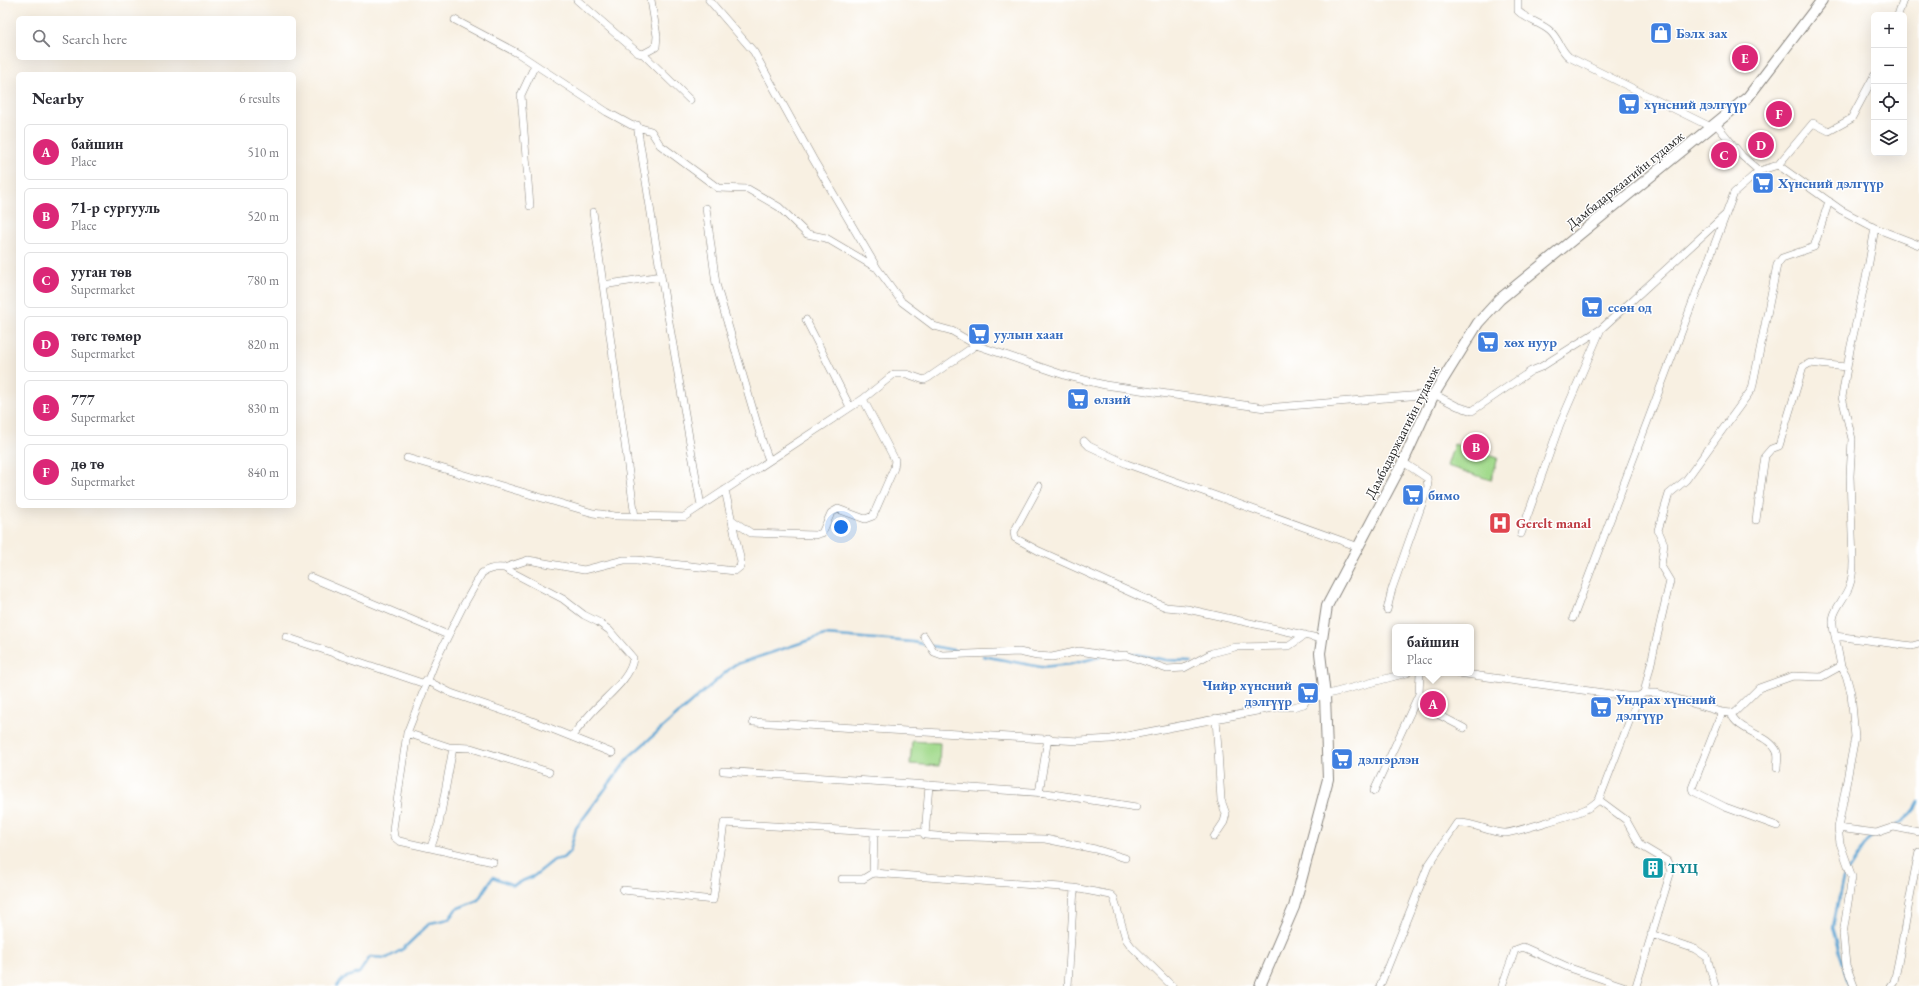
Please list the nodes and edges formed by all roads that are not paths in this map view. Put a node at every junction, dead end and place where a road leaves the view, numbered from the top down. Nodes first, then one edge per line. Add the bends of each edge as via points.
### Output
1 (577, 0) edge
2 (651, 0) edge
3 (709, 0) edge
4 (1518, 0) edge
5 (1822, 0) edge
6 (1903, 0) edge
7 (1899, 12) edge
8 (455, 20) dead end
9 (643, 54) junction
10 (535, 65) junction
11 (1871, 82) edge
12 (690, 100) dead end
13 (637, 125) junction
14 (1714, 125) junction
15 (1778, 165) junction
16 (1759, 171) junction
17 (1829, 201) junction
18 (530, 206) dead end
19 (706, 208) dead end
20 (593, 212) dead end
21 (1726, 214) junction
22 (1875, 228) junction
23 (1919, 245) edge
24 (877, 268) junction
25 (661, 276) junction
26 (603, 285) junction
27 (806, 320) dead end
28 (1601, 329) junction
29 (976, 345) junction
30 (1846, 367) junction
31 (1434, 394) junction
32 (863, 399) junction
33 (850, 407) junction
34 (1084, 441) dead end
35 (407, 458) dead end
36 (769, 460) junction
37 (1403, 462) junction
38 (1040, 486) dead end
39 (725, 490) junction
40 (701, 506) junction
41 (635, 517) junction
42 (732, 520) junction
43 (1756, 520) dead end
44 (1522, 534) dead end
45 (1359, 547) junction
46 (504, 568) junction
47 (310, 577) dead end
48 (1388, 610) dead end
49 (1573, 618) dead end
50 (448, 635) junction
51 (1306, 635) junction
52 (924, 636) dead end
53 (1835, 636) junction
54 (286, 637) dead end
55 (1322, 639) junction
56 (1919, 644) edge
57 (1840, 666) junction
58 (1474, 675) edge
59 (1396, 676) edge
60 (1420, 676) edge
61 (426, 682) junction
62 (1641, 695) junction
63 (1325, 696) junction
64 (1416, 703) junction
65 (1722, 712) junction
66 (1731, 712) junction
67 (1216, 718) junction
68 (753, 722) dead end
69 (1464, 728) dead end
70 (407, 733) junction
71 (572, 736) junction
72 (1048, 738) junction
73 (453, 748) junction
74 (612, 753) dead end
75 (1776, 768) dead end
76 (723, 770) dead end
77 (549, 772) dead end
78 (928, 785) junction
79 (1374, 791) dead end
80 (1039, 793) junction
81 (1599, 800) junction
82 (1136, 808) dead end
83 (1778, 826) dead end
84 (1838, 828) junction
85 (874, 832) junction
86 (1919, 832) edge
87 (925, 835) junction
88 (1214, 837) dead end
89 (431, 847) junction
90 (1919, 852) edge
91 (1125, 858) dead end
92 (493, 862) dead end
93 (873, 873) junction
94 (842, 879) dead end
95 (1074, 888) junction
96 (623, 890) dead end
97 (1651, 934) junction
98 (1068, 986) edge
99 (1172, 986) edge
100 (1260, 986) edge
101 (1380, 986) edge
102 (1502, 986) edge
103 (1623, 986) edge
104 (1636, 986) edge
105 (1715, 986) edge
106 (1854, 986) edge
107 (1891, 986) edge

1 - 9 street via 638,53
2 - 9 street via 657,36 656,47
3 - 24 street via 754,52
4 - 14 street via 1518,11 1551,32 1569,57
5 - 14 main road, Дамбадаржаагийн гудамж via 1748,97
6 - 7 street
8 - 10 street
9 - 12 street
10 - 13 street via 607,112 631,125
10 - 18 street via 521,95
11 - 15 street via 1851,119 1829,131 1813,122
13 - 24 street via 651,131 660,145 718,188 748,190 779,207 807,234 826,238
13 - 25 street
14 - 16 street
14 - 31 main road, Дамбадаржаагийн гудамж via 1500,299 1478,323
15 - 16 street
15 - 17 street
16 - 21 street via 1734,193
17 - 22 street
17 - 62 street via 1814,247 1782,258 1777,265 1752,389 1686,480 1669,494 1658,530 1664,544 1661,566 1670,581
19 - 36 street via 716,284 762,444
20 - 26 street
21 - 28 street
21 - 49 street
22 - 23 street
22 - 30 street
24 - 29 street via 902,302 934,326 952,331
25 - 26 street
25 - 40 street
26 - 41 street
27 - 33 street
28 - 31 street via 1531,371 1472,412
28 - 44 street via 1560,424
29 - 31 street via 1064,375 1105,385 1265,408
29 - 32 street via 924,380 907,374 894,374
30 - 43 street via 1810,362 1803,367 1778,446 1771,449 1764,460
30 - 53 street via 1842,397 1852,439 1850,476 1853,569 1849,588 1836,608 1832,624
31 - 37 main road, Дамбадаржаагийн гудамж
32 - 33 street
32 - 42 street via 895,460 873,516 865,519 838,508 831,513 822,533 816,535 751,533
33 - 36 street
34 - 45 street via 1089,446 1127,464
35 - 41 street via 593,513
36 - 39 street
37 - 45 main road, Дамбадаржаагийн гудамж
37 - 48 street via 1426,478 1428,487 1392,589
38 - 51 street via 1014,532 1015,538 1166,607 1187,608
39 - 40 street
39 - 42 street
40 - 41 street via 684,517
42 - 46 street via 741,562 735,571 637,560 624,560 584,570 528,560
45 - 55 main road, Дамбадаржаагийн гудамж via 1327,606
46 - 50 street via 492,568 482,573
46 - 71 street via 562,599 598,622 609,630 633,658 633,663 616,689
47 - 50 street
50 - 61 street
51 - 52 street via 1289,646 1235,647 1212,653 1184,668 1167,669 1126,656 1079,651 1052,656 1019,652 951,656 934,652
51 - 55 street
53 - 56 street via 1912,646
53 - 57 street
54 - 61 street
55 - 63 main road, Дамбадаржаагийн гудамж via 1320,653
57 - 66 street via 1821,676 1793,676 1759,688
57 - 84 street via 1852,693 1855,736
58 - 62 street via 1626,696
59 - 63 street
60 - 64 street
61 - 70 street
61 - 71 street
62 - 65 street via 1657,693
62 - 81 street
63 - 67 street via 1306,700 1304,704 1293,707 1278,707
63 - 100 main road, Дамбадаржаагийн гудамж via 1328,779 1294,907
64 - 69 street
64 - 79 street
65 - 66 street
65 - 83 street via 1693,791 1725,807
66 - 75 street via 1737,722 1773,746 1777,752
67 - 72 street via 1111,739 1064,741
67 - 88 street via 1221,800 1226,814
68 - 72 street
70 - 73 street
70 - 89 street via 394,837 399,841
71 - 74 street
72 - 80 street
73 - 77 street via 471,748
73 - 89 street via 439,824
76 - 78 street
78 - 80 street
78 - 87 street
80 - 82 street
81 - 97 street via 1626,820 1640,845 1668,861 1670,865 1671,871
81 - 101 street via 1576,813 1506,834 1468,822 1457,824 1428,866
84 - 86 street via 1876,833 1894,828
84 - 106 street via 1840,844 1852,877 1843,934 1846,965
85 - 87 street via 922,832
85 - 93 street
85 - 96 street via 724,823 713,900
87 - 91 street via 1045,839
89 - 92 street
90 - 107 street via 1904,938
93 - 94 street via 863,879
93 - 95 street
95 - 98 street
95 - 99 street via 1111,895 1126,939
97 - 104 street
97 - 105 street via 1695,949 1707,957
102 - 103 street via 1515,950 1523,947 1570,968

